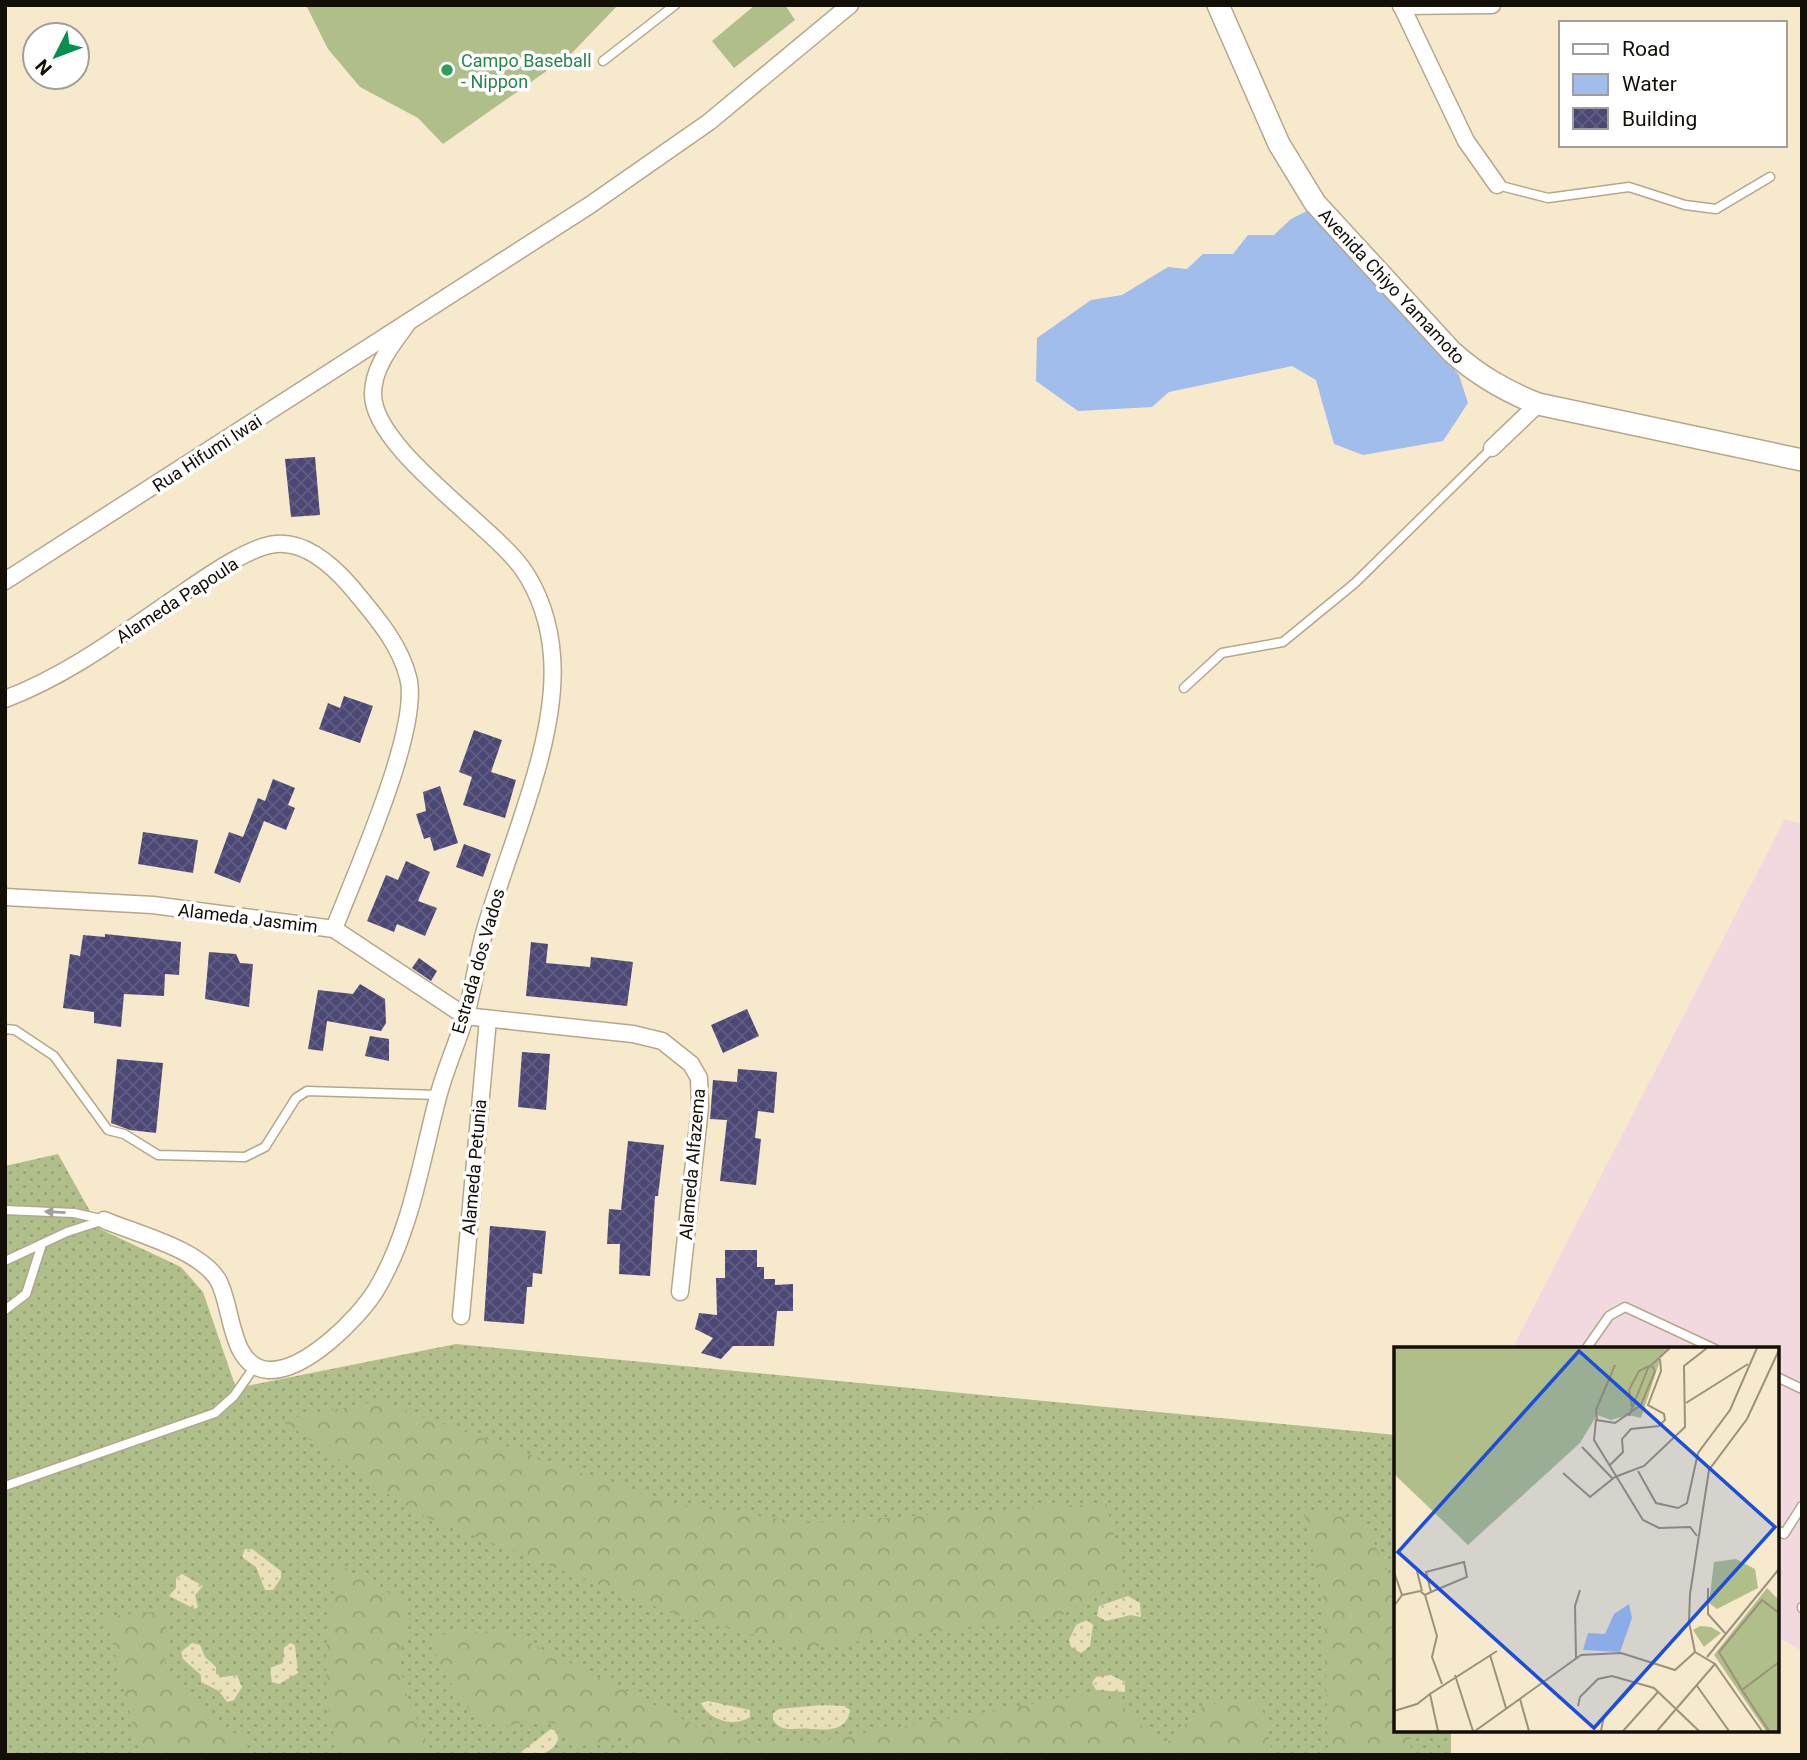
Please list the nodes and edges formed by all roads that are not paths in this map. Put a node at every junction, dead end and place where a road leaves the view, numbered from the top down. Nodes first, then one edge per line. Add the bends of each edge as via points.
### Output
1 (676, 5) edge
2 (849, 5) edge
3 (1218, 5) edge
4 (1493, 5) edge
5 (1401, 6) edge
6 (603, 61) dead end
7 (1770, 177) dead end
8 (1497, 185) joint
9 (407, 324) junction
10 (1538, 404) junction
11 (1492, 448) joint
12 (1802, 460) edge
13 (5, 581) edge
14 (1184, 688) dead end
15 (5, 699) edge
16 (5, 897) edge
17 (334, 929) junction
18 (465, 1016) junction
19 (488, 1018) junction
20 (5, 1029) edge
21 (438, 1095) junction
22 (5, 1210) edge
23 (104, 1220) junction
24 (42, 1244) junction
25 (5, 1261) edge
26 (680, 1292) dead end
27 (5, 1310) edge
28 (461, 1316) dead end
29 (1587, 1347) edge
30 (1711, 1347) edge
31 (255, 1366) junction
32 (1779, 1378) edge
33 (1802, 1388) edge
34 (5, 1486) edge
35 (1802, 1506) edge
36 (1779, 1531) edge

1 - 6 lane
2 - 9 street, Rua Hifumi Iwai via 709,122
3 - 10 street, Avenida Chiyo Yamamoto via 1279,144 1315,203 1452,352 1503,391
4 - 5 street
5 - 8 street via 1466,141
7 - 8 lane via 1716,209 1685,205 1629,187 1548,198
9 - 13 street, Rua Hifumi Iwai
9 - 18 street, Estrada dos Vados via 375,376 373,398 382,421 422,472 498,540 523,569 538,596 552,655 550,713 542,748 484,932
10 - 11 street
10 - 12 street, Avenida Chiyo Yamamoto
11 - 14 lane via 1354,583 1283,642 1222,653
15 - 17 street, Alameda Papoula via 94,653 229,563 276,544 308,551 335,568 400,653 412,701 377,816
16 - 17 street, Alameda Jasmim via 153,905
17 - 18 street, Alameda Jasmim
18 - 19 street, Alameda Alfazema
18 - 21 street, Estrada dos Vados
19 - 26 street, Alameda Alfazema via 633,1034 662,1041 691,1064 699,1078 700,1107
19 - 28 street, Alameda Petunia
20 - 21 lane via 15,1030 54,1056 108,1130 124,1134 158,1155 245,1157 265,1147 296,1098 307,1091
21 - 31 street, Estrada dos Vados via 410,1209 376,1289 333,1339 282,1368
23 -> 22 lane via 74,1213
23 - 24 lane
23 - 31 street via 195,1258 211,1270 224,1294 239,1347
24 - 25 lane
24 - 27 lane via 26,1294
29 - 30 lane via 1609,1316 1625,1307
31 - 34 lane via 215,1413
32 - 33 lane
35 - 36 lane via 1784,1534

